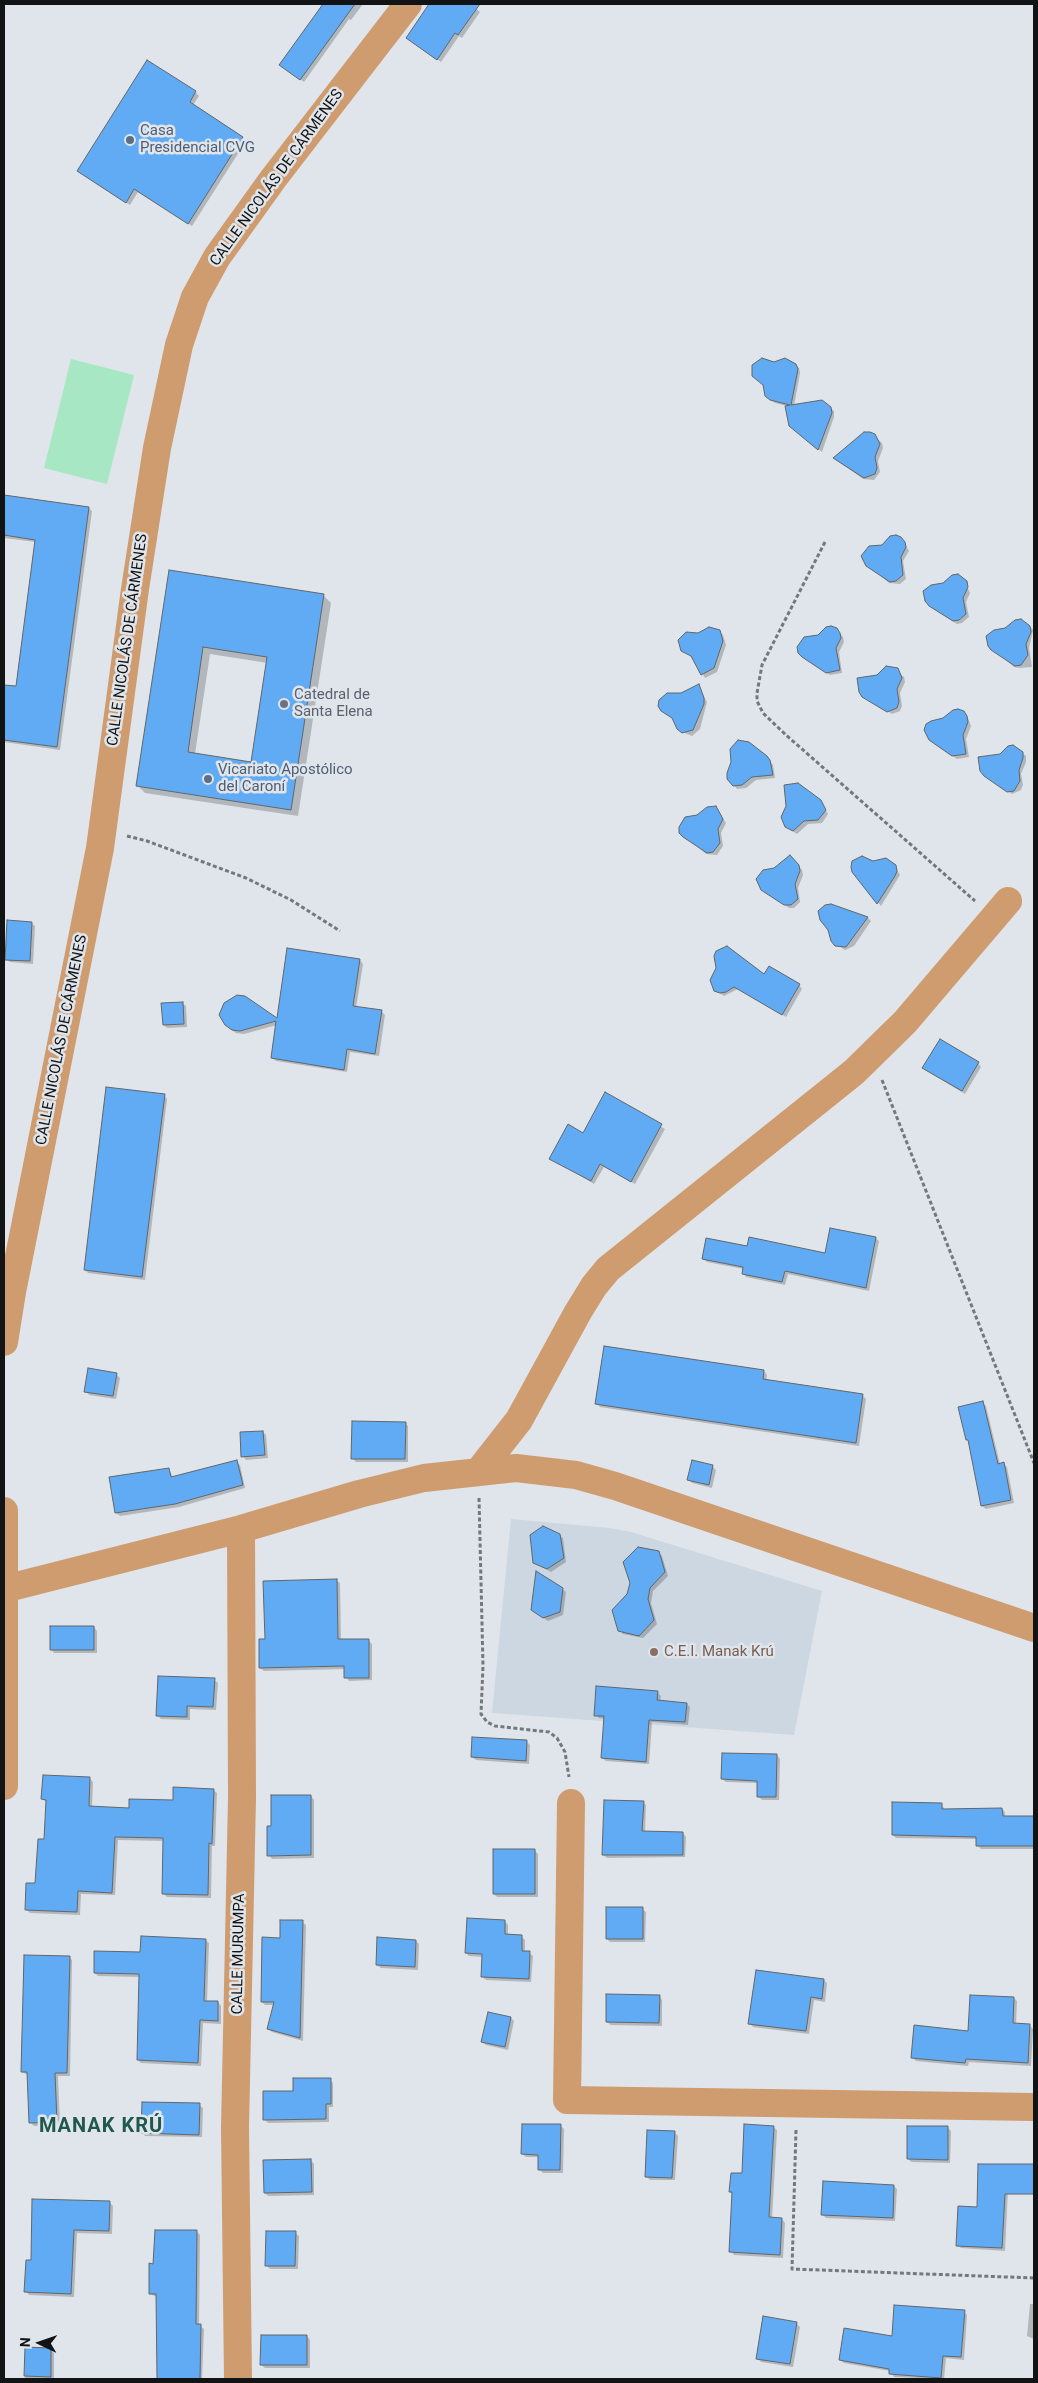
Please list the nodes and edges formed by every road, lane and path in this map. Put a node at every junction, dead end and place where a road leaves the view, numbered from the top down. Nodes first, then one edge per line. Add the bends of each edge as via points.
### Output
1 (408, 4) edge
2 (825, 542) dead end
3 (102, 831) junction
4 (1001, 910) joint
5 (340, 931) dead end
6 (872, 1055) junction
7 (4, 1342) edge
8 (1034, 1463) edge
9 (479, 1471) junction
10 (4, 1510) edge
11 (241, 1529) junction
12 (4, 1589) edge
13 (1034, 1628) edge
14 (4, 1665) edge
15 (4, 1786) edge
16 (571, 1803) joint
17 (797, 2104) junction
18 (1034, 2107) edge
19 (1034, 2278) edge
20 (238, 2379) edge

1 - 3 street, CALLE NICOLÁS DE CÁRMENES via 262,195 217,257 195,297 179,345 156,448
2 - 4 path via 762,665 757,701 764,714 786,735
3 - 5 path via 147,841 218,866 291,900
3 - 7 street, CALLE NICOLÁS DE CÁRMENES
4 - 6 street via 905,1022
6 - 8 path
6 - 9 street via 608,1269 578,1312 519,1420
9 - 11 street via 424,1478
9 - 13 street via 547,1470 615,1486
9 - 16 path via 481,1714 495,1726 550,1732 557,1738 569,1770
10 - 12 street
11 - 12 street
11 - 20 street, CALLE MURUMPA via 242,1798 236,2128
12 - 14 street
14 - 15 street
16 - 17 street via 567,2100
17 - 18 street
17 - 19 path via 792,2269

